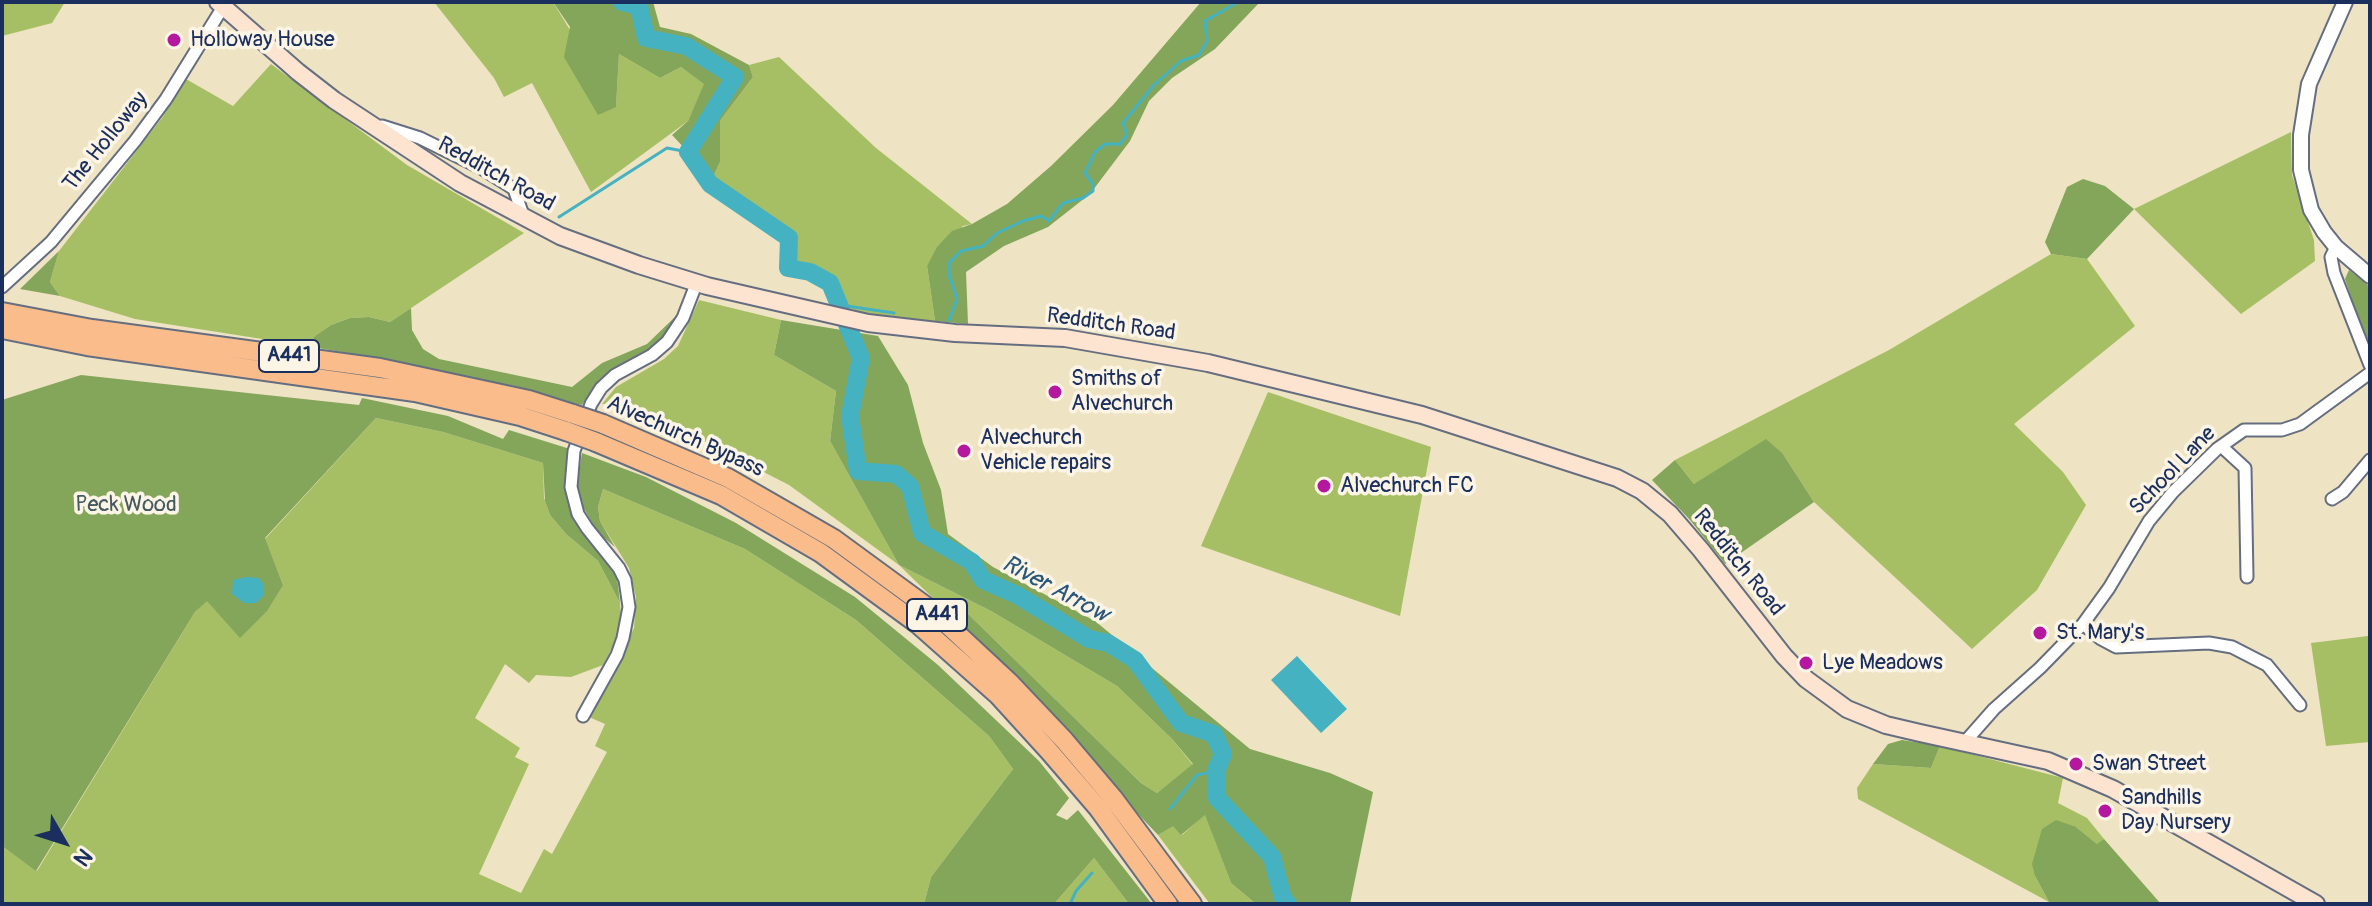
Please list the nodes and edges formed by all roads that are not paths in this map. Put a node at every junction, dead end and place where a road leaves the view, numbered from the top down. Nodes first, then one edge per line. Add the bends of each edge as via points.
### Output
1 (2345, 2) edge
2 (220, 5) edge
3 (366, 121) junction
4 (524, 218) junction
5 (2336, 247) junction
6 (2370, 276) edge
7 (697, 282) junction
8 (5, 284) edge
9 (2, 312) edge
10 (2, 329) edge
11 (2370, 365) edge
12 (2370, 373) edge
13 (570, 423) junction
14 (600, 433) junction
15 (2221, 446) junction
16 (2370, 460) edge
17 (2332, 499) dead end
18 (2247, 577) dead end
19 (2083, 624) junction
20 (2300, 705) dead end
21 (583, 716) dead end
22 (1964, 743) junction
23 (1168, 904) edge
24 (1192, 904) edge
25 (2316, 904) edge

1 - 5 street via 2309,84 2301,135 2304,190
2 - 3 main road, Redditch Road
2 - 8 street, The Holloway via 145,128 51,242
3 - 4 main road, Redditch Road
3 - 4 street via 420,138 481,168 514,189
4 - 7 main road, Redditch Road via 560,236
5 - 6 street
5 - 11 street via 2331,257 2334,273
7 - 21 street via 667,342 601,388 574,451 571,487 578,514 619,568 629,607 617,655
7 - 22 main road, Redditch Road via 868,323 1065,338 1208,363 1422,415 1617,478 1670,514 1784,656 1826,696 1886,725
9 - 13 highway, Alvechurch Bypass / A441 via 380,368 529,400
10 - 13 highway, Alvechurch Bypass / A441 via 401,390
12 - 15 street, School Lane via 2300,424 2282,430 2244,430
13 - 14 highway, Alvechurch Bypass / A441, bridge
14 - 23 highway, Alvechurch Bypass / A441 via 821,553 918,624 998,695 1049,751
14 - 24 highway, Alvechurch Bypass / A441 via 728,478 834,539 935,613 1064,740
15 - 18 street via 2245,468
15 - 19 street, School Lane via 2149,521
16 - 17 street
19 - 20 street via 2116,647 2232,647 2267,665
19 - 22 street, School Lane
22 - 25 main road via 2048,761 2113,789

